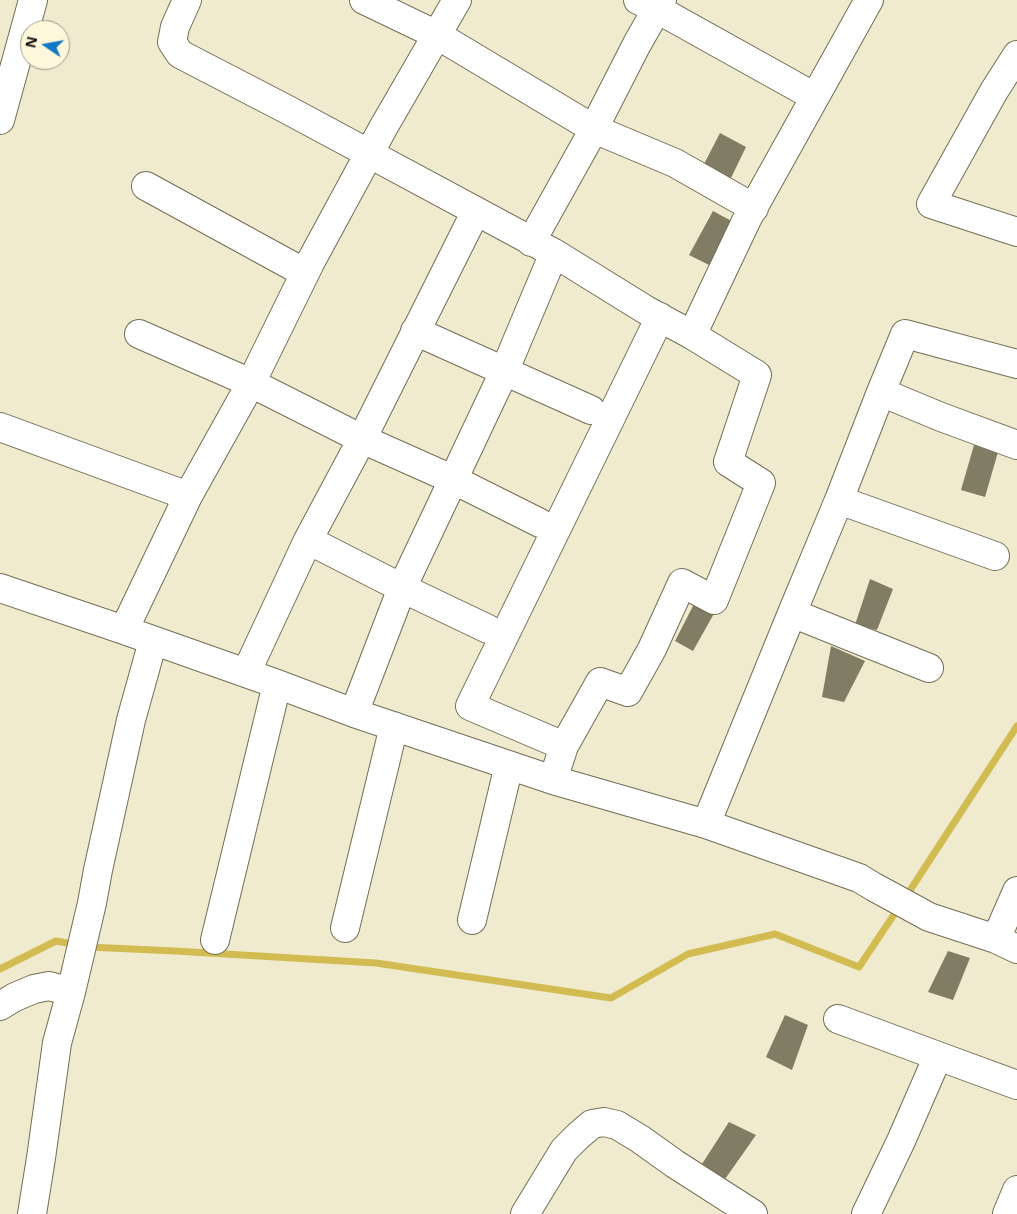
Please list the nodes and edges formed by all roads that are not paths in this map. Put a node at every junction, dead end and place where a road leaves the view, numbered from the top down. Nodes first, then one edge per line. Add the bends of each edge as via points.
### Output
1 (33, 0) edge
2 (188, 0) edge
3 (364, 0) edge
4 (457, 0) edge
5 (869, 0) edge
6 (652, 3) edge
7 (437, 35) junction
8 (1014, 68) edge
9 (815, 97) junction
10 (0, 120) edge
11 (594, 128) junction
12 (369, 153) junction
13 (146, 186) dead end
14 (754, 208) junction
15 (476, 211) junction
16 (1017, 232) edge
17 (542, 248) junction
18 (305, 273) junction
19 (660, 317) junction
20 (415, 331) junction
21 (139, 334) dead end
22 (692, 334) junction
23 (1017, 364) edge
24 (504, 372) junction
25 (251, 383) junction
26 (881, 392) junction
27 (591, 410) dead end
28 (0, 427) edge
29 (362, 439) junction
30 (1017, 446) edge
31 (454, 480) junction
32 (188, 496) junction
33 (839, 500) junction
34 (540, 522) dead end
35 (308, 540) junction
36 (995, 556) dead end
37 (0, 588) edge
38 (402, 588) junction
39 (792, 613) junction
40 (488, 629) dead end
41 (124, 630) junction
42 (153, 641) junction
43 (929, 668) dead end
44 (246, 673) junction
45 (277, 684) junction
46 (354, 713) junction
47 (394, 726) junction
48 (564, 746) junction
49 (509, 765) junction
50 (553, 780) junction
51 (706, 824) junction
52 (1017, 891) edge
53 (472, 920) dead end
54 (345, 928) dead end
55 (215, 940) dead end
56 (1006, 944) edge
57 (71, 992) junction
58 (0, 1006) edge
59 (838, 1019) dead end
60 (938, 1056) junction
61 (1017, 1085) edge
62 (1017, 1190) edge
63 (32, 1214) edge
64 (525, 1214) edge
65 (753, 1214) edge
66 (866, 1214) edge
67 (1007, 1214) edge

1 - 10 street
2 - 12 street via 175,27 172,42 180,54
3 - 7 street
4 - 7 street
5 - 9 street
6 - 9 street
6 - 11 street via 638,44
7 - 11 street
7 - 12 street
8 - 16 street via 994,91 930,204
9 - 14 street
11 - 14 street via 675,164
11 - 17 street
12 - 15 street
12 - 18 street
13 - 18 street
14 - 22 street
15 - 17 street
15 - 20 street
17 - 19 street
17 - 24 street
18 - 25 street
19 - 22 street
19 - 48 street via 470,706
20 - 24 street
20 - 29 street
21 - 25 street
22 - 48 street via 758,375 728,462 761,484 714,600 682,583 628,692 600,682
23 - 26 street via 905,334
24 - 27 street
24 - 31 street
25 - 29 street
25 - 32 street
26 - 30 street
26 - 33 street
28 - 32 street
29 - 31 street
29 - 35 street
31 - 34 street
31 - 38 street
32 - 41 street
33 - 36 street
33 - 39 street
35 - 38 street
35 - 44 street
37 - 41 street
38 - 40 street
38 - 46 street
39 - 43 street
39 - 51 street
41 - 42 street
42 - 44 street
42 - 57 street via 131,720
44 - 45 street
45 - 46 street
45 - 55 street
46 - 47 street
47 - 49 street
47 - 54 street
48 - 50 street
49 - 50 street
49 - 53 street
50 - 51 street
51 - 56 street via 860,878 929,917
52 - 56 street
57 - 58 street via 49,986 27,992
57 - 63 street via 57,1042
59 - 60 street
60 - 61 street
60 - 66 street
62 - 67 street
64 - 65 street via 564,1150 592,1124 604,1122 618,1125

